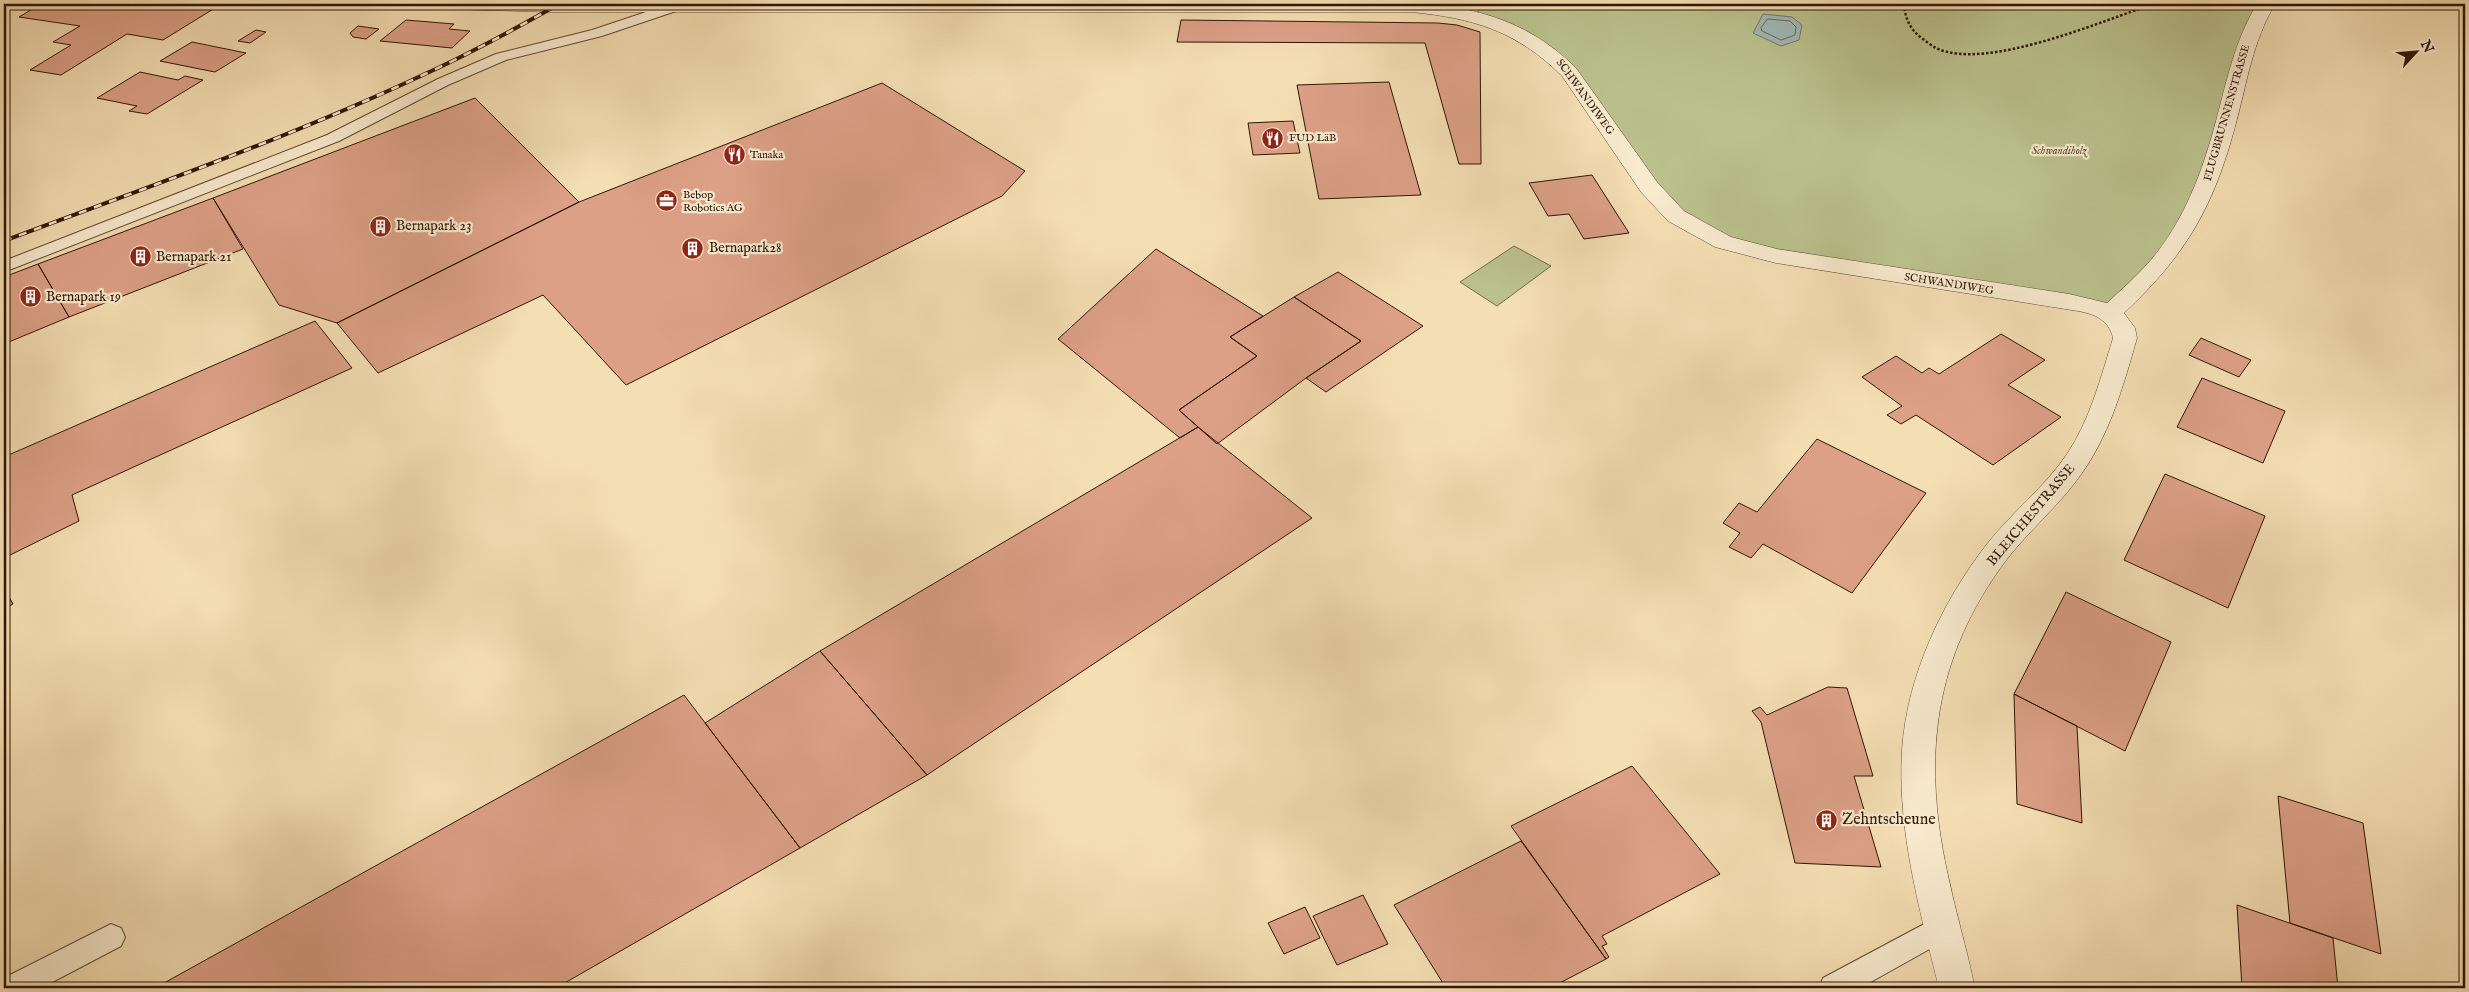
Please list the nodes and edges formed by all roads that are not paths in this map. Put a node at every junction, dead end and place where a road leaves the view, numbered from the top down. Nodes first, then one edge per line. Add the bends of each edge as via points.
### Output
1 (448, 4) edge
2 (2266, 4) edge
3 (677, 6) junction
4 (4, 267) edge
5 (2110, 313) junction
6 (1943, 927) junction
7 (111, 936) dead end
8 (13, 988) edge
9 (1833, 988) edge
10 (1957, 988) edge

1 - 3 street, SCHWANDIWEG via 504,7
2 - 5 street, FLUGBRUNNENSTRASSE via 2248,39 2218,151 2188,225 2158,267
3 - 4 lane via 597,33 493,60 450,78 333,138
3 - 5 street, SCHWANDIWEG via 1391,7 1452,11 1513,29 1556,56 1648,187 1676,216 1702,232 1748,250 1776,256 2069,302
5 - 6 street, BLEICHESTRASSE via 2122,325 2125,338 2088,443 2063,479 1998,551 1967,597 1949,630 1931,682 1922,716 1918,782
6 - 9 lane
6 - 10 street, BLEICHESTRASSE
7 - 8 lane

